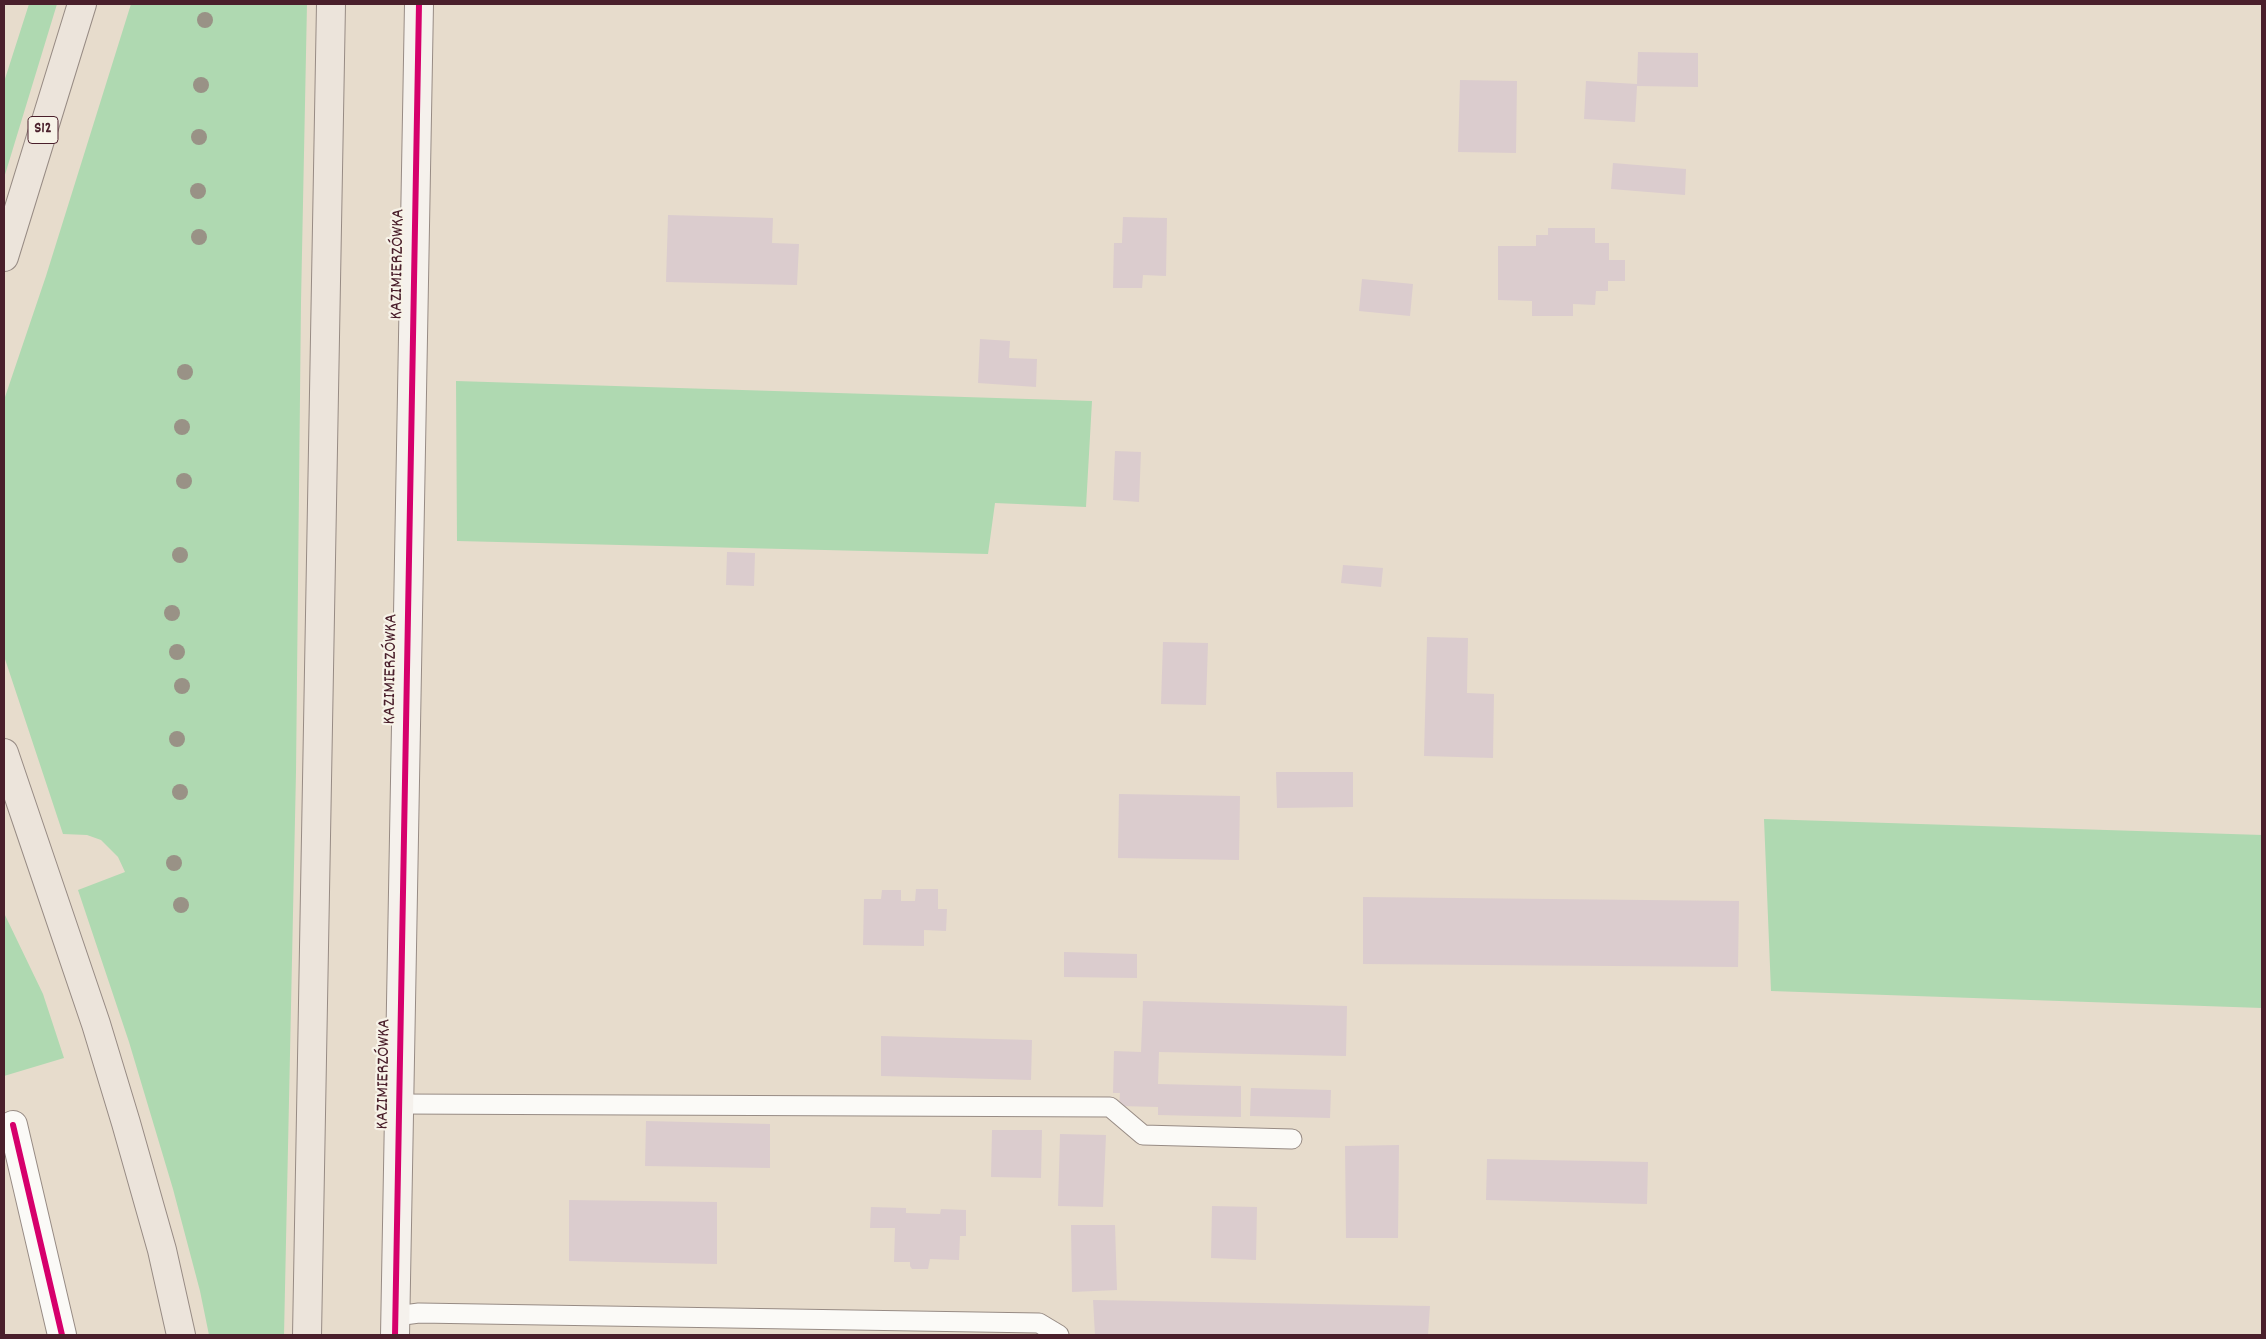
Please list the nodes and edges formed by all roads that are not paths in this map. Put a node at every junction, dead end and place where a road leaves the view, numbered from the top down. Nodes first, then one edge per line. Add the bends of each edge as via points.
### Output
1 (82, 4) edge
2 (331, 4) edge
3 (419, 4) edge
4 (4, 257) edge
5 (4, 754) edge
6 (400, 1104) junction
7 (13, 1125) dead end
8 (1292, 1139) dead end
9 (396, 1325) edge
10 (62, 1335) edge
11 (181, 1335) edge
12 (307, 1335) edge
13 (1059, 1335) edge

1 - 4 highway, S12
2 - 12 highway
3 - 6 street, KAZIMIERZÓWKA
5 - 11 highway via 96,1024 162,1250
6 - 8 lane via 1110,1107 1143,1135
6 - 9 street, KAZIMIERZÓWKA
7 - 10 street
9 - 13 lane via 419,1313 1039,1323

